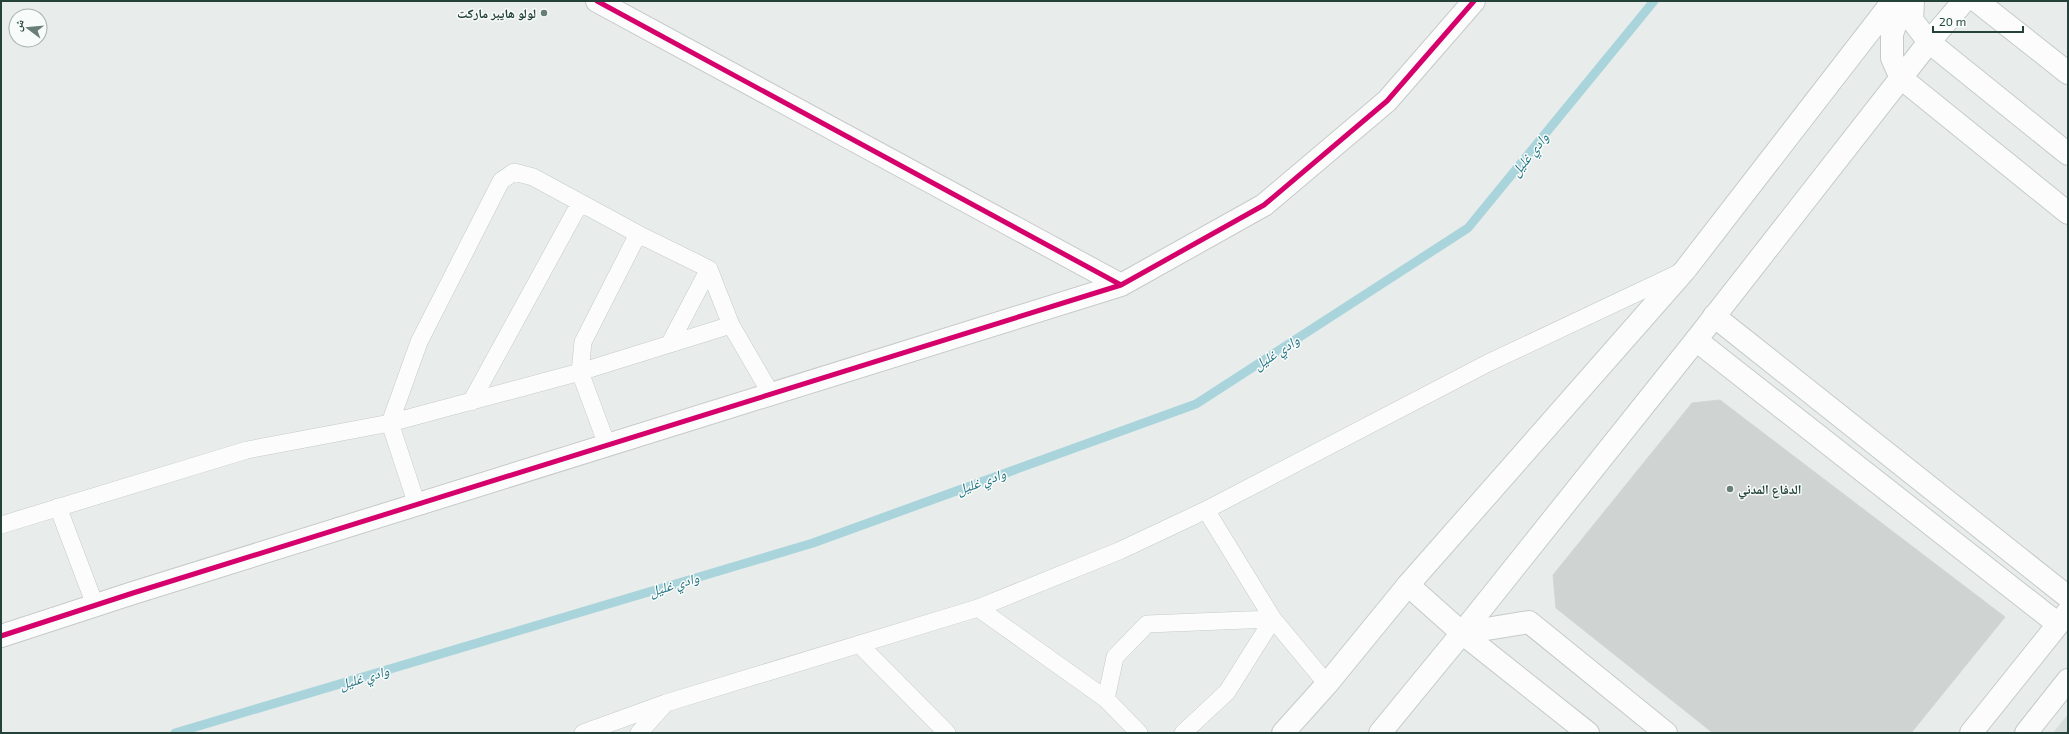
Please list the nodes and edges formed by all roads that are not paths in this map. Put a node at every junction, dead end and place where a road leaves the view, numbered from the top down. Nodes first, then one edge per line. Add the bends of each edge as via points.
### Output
1 (596, 1) edge
2 (1474, 1) edge
3 (1893, 1) edge
4 (1904, 1) edge
5 (1913, 1) edge
6 (1964, 1) edge
7 (1977, 1) edge
8 (1929, 42) junction
9 (2068, 73) edge
10 (1902, 78) junction
11 (2068, 154) edge
12 (580, 203) junction
13 (2068, 213) edge
14 (638, 234) junction
15 (709, 269) junction
16 (1685, 270) junction
17 (1121, 285) junction
18 (1714, 316) junction
19 (731, 325) junction
20 (1696, 340) junction
21 (670, 343) junction
22 (580, 372) junction
23 (772, 394) junction
24 (471, 402) junction
25 (390, 423) junction
26 (607, 445) junction
27 (417, 504) junction
28 (58, 507) junction
29 (1206, 510) junction
30 (1, 525) edge
31 (1408, 585) junction
32 (2068, 597) edge
33 (95, 605) junction
34 (978, 608) junction
35 (2063, 618) edge
36 (1273, 619) junction
37 (1462, 633) junction
38 (1, 636) edge
39 (860, 645) junction
40 (2068, 680) edge
41 (1327, 684) junction
42 (1106, 699) junction
43 (666, 703) junction
44 (583, 733) edge
45 (639, 733) edge
46 (947, 733) edge
47 (1139, 733) edge
48 (1183, 733) edge
49 (1283, 733) edge
50 (1380, 733) edge
51 (1588, 733) edge
52 (1666, 733) edge
53 (1971, 733) edge
54 (2026, 733) edge

1 - 17 street
2 - 17 street via 1387,101 1264,205
3 - 16 street
4 - 10 street via 1892,34 1892,58
5 - 8 street via 1912,20
6 - 8 street
7 - 9 street
8 - 10 street
8 - 11 street
10 - 13 street
10 - 18 street
12 - 14 lane
12 - 24 lane
12 - 25 lane via 533,177 514,172 501,181 419,342
14 - 15 lane
14 - 22 lane via 583,342
15 - 19 lane
15 - 21 lane
16 - 29 lane via 1488,363
16 - 31 street
17 - 23 street
18 - 20 street
18 - 32 street
19 - 21 lane
19 - 23 lane
20 - 35 street
20 - 37 street
21 - 22 lane
22 - 24 lane
22 - 26 lane
23 - 26 street
24 - 25 lane
25 - 27 lane
25 - 28 lane via 247,450
26 - 27 street
27 - 33 street
28 - 30 lane
28 - 33 lane
29 - 34 lane via 1119,551
29 - 36 lane
31 - 37 street
31 - 41 street
33 - 38 street
34 - 39 lane
34 - 42 lane
35 - 53 street
36 - 41 lane
36 - 42 lane via 1147,624 1115,657
36 - 48 lane via 1227,692
37 - 50 street
37 - 51 street
37 - 52 street via 1529,622
39 - 43 lane
39 - 46 lane
40 - 54 street
41 - 49 street
42 - 47 lane
43 - 44 lane
43 - 45 lane

